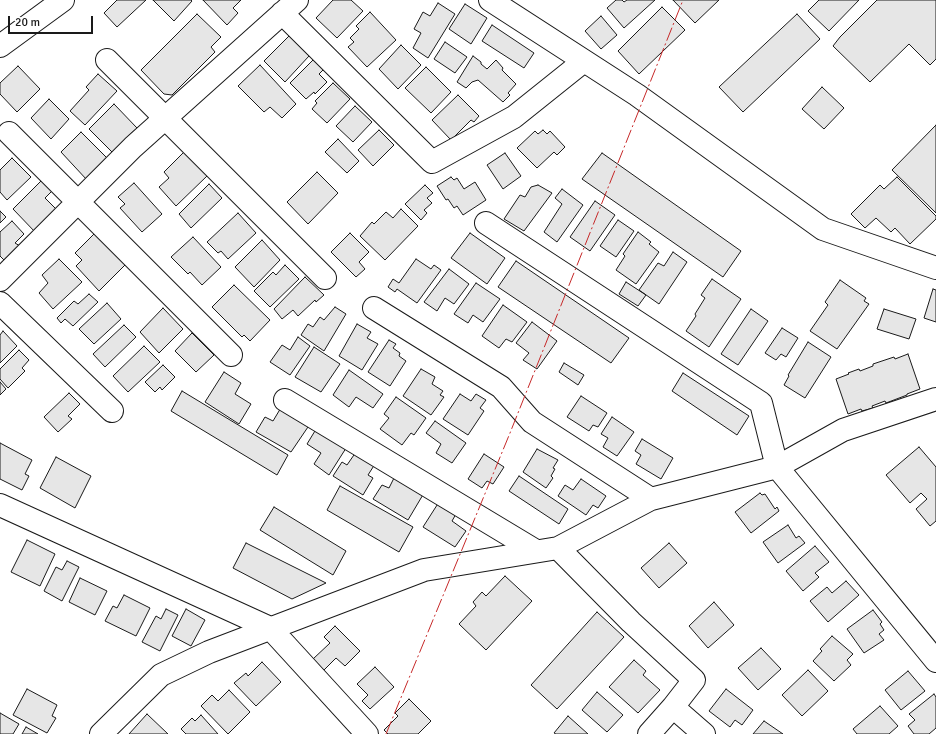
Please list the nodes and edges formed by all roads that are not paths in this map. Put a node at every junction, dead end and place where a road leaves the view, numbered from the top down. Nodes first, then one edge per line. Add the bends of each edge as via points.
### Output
1 (63, 0) edge
2 (490, 0) edge
3 (290, 7) edge
4 (0, 46) edge
5 (107, 60) dead end
6 (584, 61) junction
7 (165, 119) junction
8 (9, 133) dead end
9 (78, 202) junction
10 (486, 223) dead end
11 (936, 268) edge
12 (325, 278) dead end
13 (0, 280) edge
14 (374, 308) dead end
15 (2, 309) edge
16 (231, 355) dead end
17 (936, 399) edge
18 (285, 400) dead end
19 (112, 411) dead end
20 (777, 467) junction
21 (651, 499) junction
22 (0, 505) edge
23 (558, 548) junction
24 (536, 551) junction
25 (270, 628) junction
26 (936, 661) edge
27 (673, 708) junction
28 (101, 734) edge
29 (367, 734) edge
30 (649, 734) edge
31 (704, 734) edge

1 - 4 street
2 - 6 street
3 - 6 street via 432,162 514,117
3 - 7 street
5 - 7 street
6 - 11 street via 637,95 823,229
7 - 9 street
7 - 12 street
8 - 9 street
9 - 13 street
9 - 16 street
10 - 20 street via 761,403
14 - 21 street via 501,387 532,422
15 - 19 street
17 - 20 street via 843,430
18 - 24 street
20 - 21 street
20 - 26 street
21 - 23 street
22 - 25 street
23 - 24 street
23 - 27 street via 630,622 694,680
24 - 25 street via 424,570
25 - 28 street via 209,652 161,675
25 - 29 street
27 - 30 street
27 - 31 street

